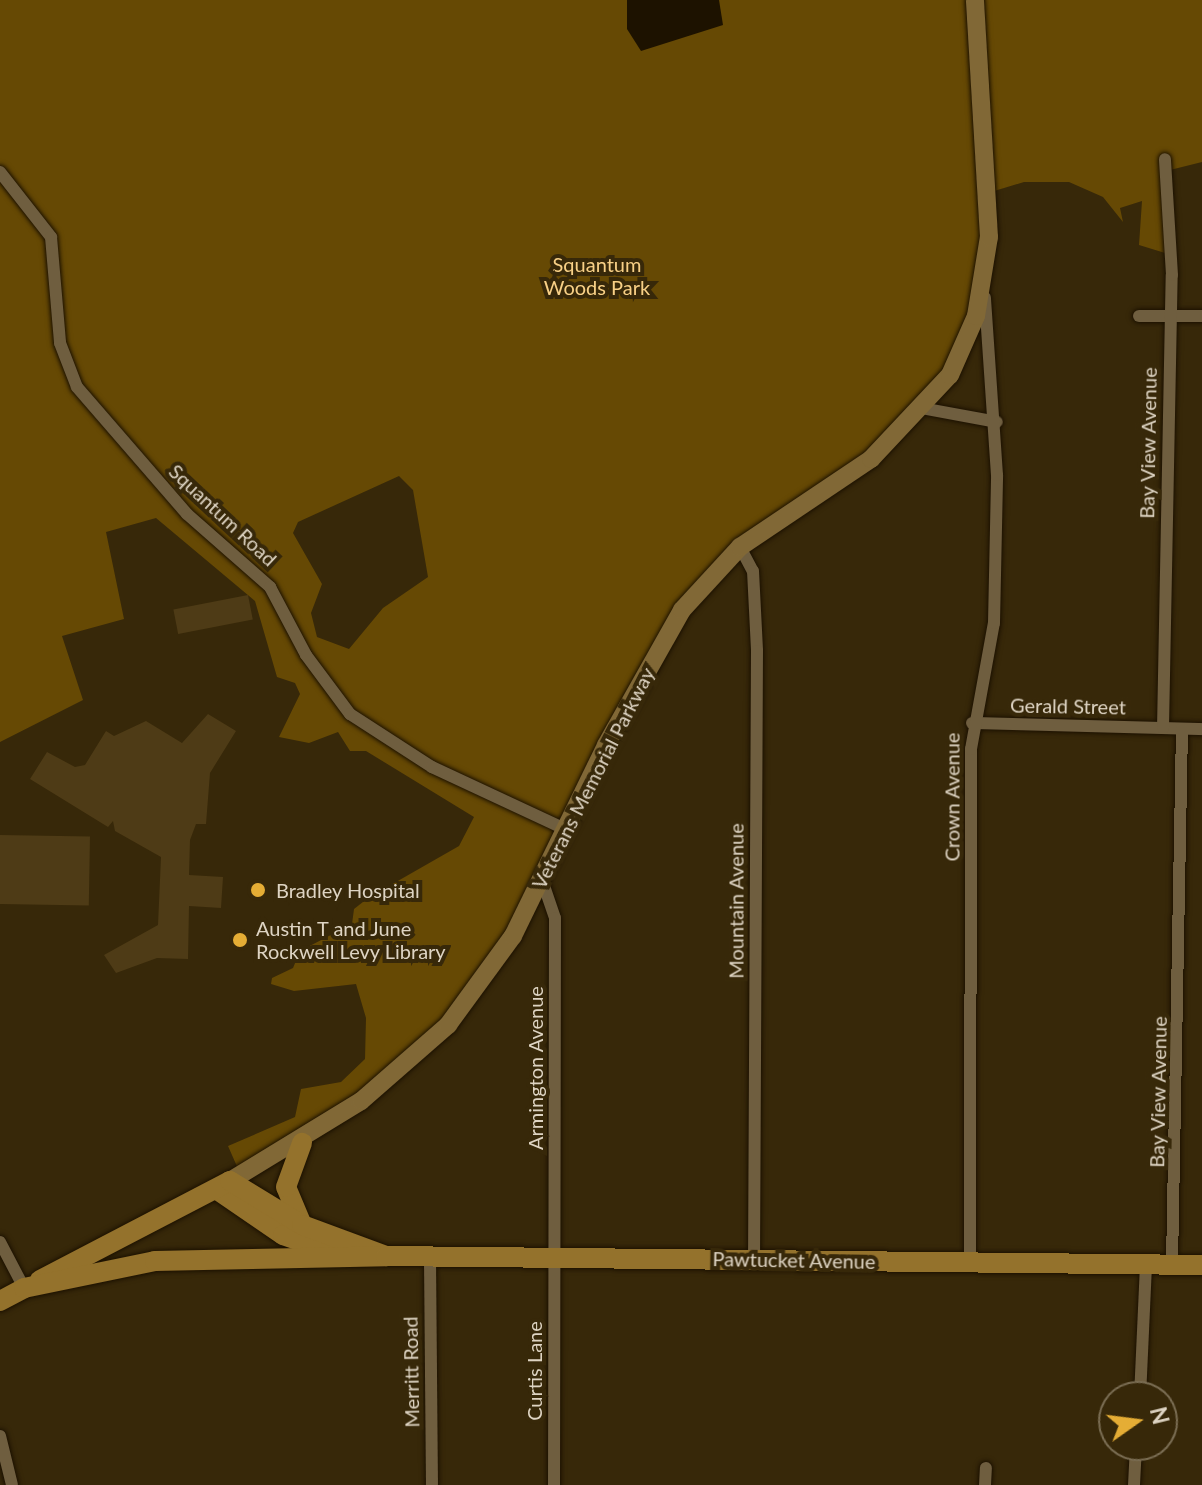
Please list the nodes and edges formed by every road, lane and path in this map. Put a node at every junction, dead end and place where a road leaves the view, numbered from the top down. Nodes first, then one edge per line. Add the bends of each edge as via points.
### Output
1 (975, 0) edge
2 (1165, 159) dead end
3 (0, 172) edge
4 (983, 287) junction
5 (1139, 316) dead end
6 (1202, 316) edge
7 (1172, 317) junction
8 (921, 408) junction
9 (997, 422) junction
10 (740, 547) junction
11 (972, 723) junction
12 (1163, 728) junction
13 (1182, 729) junction
14 (1202, 729) edge
15 (567, 830) junction
16 (542, 880) junction
17 (302, 1143) junction
18 (223, 1185) junction
19 (302, 1225) junction
20 (0, 1242) edge
21 (386, 1256) junction
22 (430, 1258) junction
23 (555, 1258) junction
24 (754, 1260) junction
25 (363, 1261) junction
26 (970, 1263) junction
27 (1146, 1263) junction
28 (1172, 1264) junction
29 (1202, 1265) edge
30 (24, 1288) junction
31 (0, 1301) edge
32 (1141, 1381) edge
33 (0, 1436) edge
34 (1135, 1461) edge
35 (986, 1468) dead end
36 (12, 1485) edge
37 (432, 1485) edge
38 (554, 1485) edge
39 (985, 1485) edge
40 (1134, 1485) edge

1 - 4 main road, Veterans Memorial Parkway via 990,218
2 - 7 street, Bay View Avenue
3 - 15 street, Squantum Road via 51,237 58,329 77,387 187,514 270,587 306,655 350,714 432,767
4 - 8 main road, Veterans Memorial Parkway via 950,375
4 - 9 street, Crown Avenue
5 - 7 street
6 - 7 street
7 - 12 street, Bay View Avenue
8 - 9 street
8 - 10 main road, Veterans Memorial Parkway via 871,459
9 - 11 street, Crown Avenue via 994,623
10 - 15 main road, Veterans Memorial Parkway via 682,610
10 - 24 street, Mountain Avenue via 753,571 757,651
11 - 12 street, Gerald Street
11 - 26 street, Crown Avenue
12 - 13 street, Gerald Street
13 - 14 street
13 - 28 street, Bay View Avenue
15 - 16 main road, Veterans Memorial Parkway
16 - 17 main road, Veterans Memorial Parkway via 490,973 448,1025 394,1077
16 - 23 street, Armington Avenue via 555,918
17 - 18 main road, Veterans Memorial Parkway
17 - 19 main road via 286,1187
18 - 19 main road, Pawtucket Avenue
18 - 25 main road via 283,1235
18 - 30 main road, Veterans Memorial Parkway
19 - 21 main road, Pawtucket Avenue
20 - 30 street
21 - 22 main road, Pawtucket Avenue
21 - 25 main road, Pawtucket Avenue
22 - 23 main road, Pawtucket Avenue
22 - 37 street, Merritt Road
23 - 24 main road, Pawtucket Avenue
23 - 38 street, Curtis Lane
24 - 26 main road, Pawtucket Avenue
25 - 30 main road, Pawtucket Avenue via 155,1261
26 - 27 main road, Pawtucket Avenue
27 - 28 main road, Pawtucket Avenue
27 - 32 street
28 - 29 main road, Pawtucket Avenue
30 - 31 main road, Pawtucket Avenue
33 - 36 street
34 - 40 street
35 - 39 street

